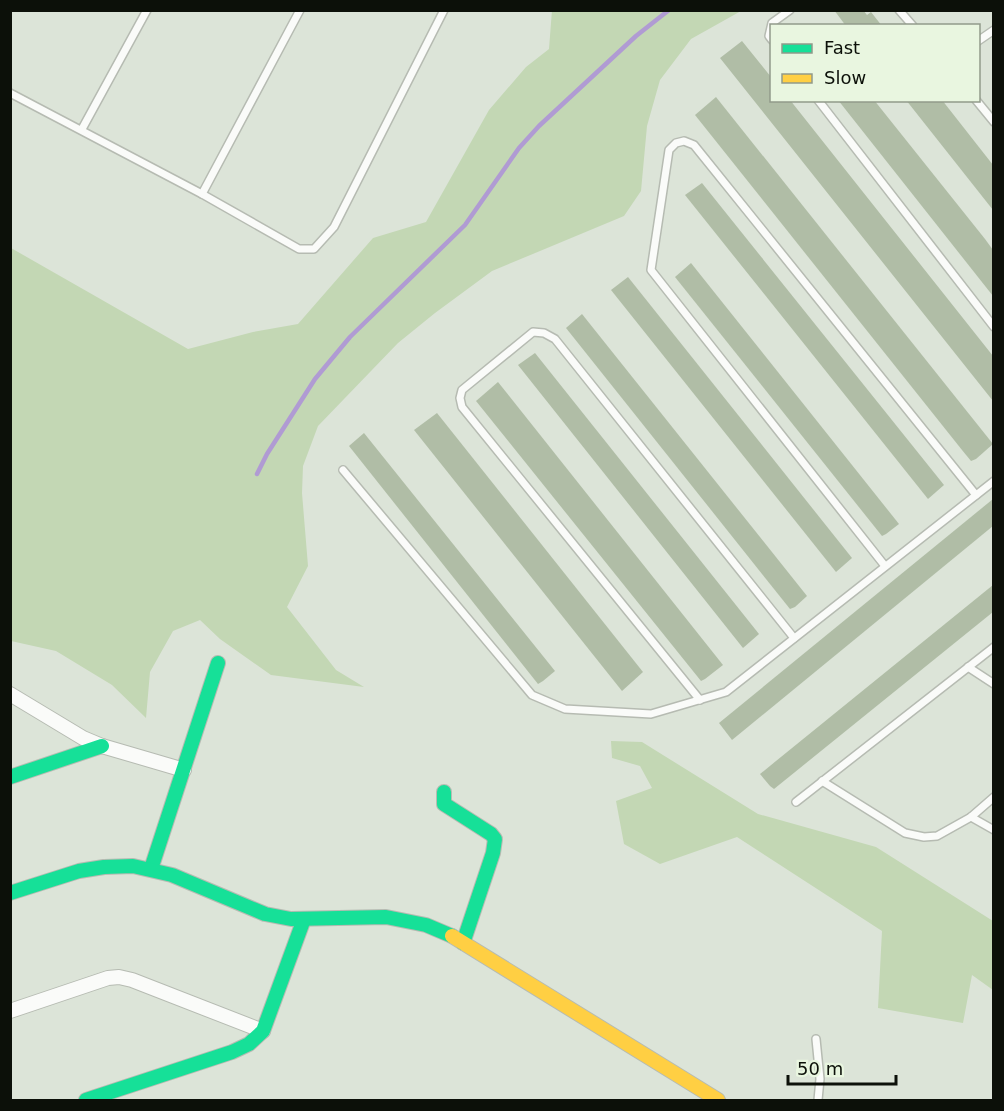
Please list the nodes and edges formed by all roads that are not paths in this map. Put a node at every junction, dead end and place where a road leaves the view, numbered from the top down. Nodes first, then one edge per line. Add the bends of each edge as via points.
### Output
1 (147, 10) edge
2 (300, 10) edge
3 (444, 10) edge
4 (790, 10) edge
5 (899, 10) edge
6 (772, 24) edge
7 (911, 24) edge
8 (993, 30) edge
9 (980, 40) edge
10 (10, 93) edge
11 (821, 102) edge
12 (978, 102) edge
13 (993, 122) edge
14 (82, 129) junction
15 (202, 194) junction
16 (993, 327) edge
17 (342, 470) dead end
18 (993, 481) edge
19 (976, 495) junction
20 (885, 566) junction
21 (794, 638) junction
22 (993, 647) edge
23 (218, 663) dead end
24 (968, 667) junction
25 (993, 684) edge
26 (10, 694) edge
27 (700, 700) junction
28 (102, 746) junction
29 (184, 770) junction
30 (10, 777) edge
31 (822, 781) junction
32 (444, 792) dead end
33 (993, 797) edge
34 (796, 802) dead end
35 (971, 817) junction
36 (993, 830) edge
37 (151, 869) junction
38 (10, 893) edge
39 (304, 919) junction
40 (463, 943) junction
41 (10, 1011) edge
42 (263, 1031) junction
43 (816, 1039) dead end
44 (86, 1101) edge
45 (718, 1101) edge
46 (818, 1101) edge

1 - 14 lane
2 - 15 lane
3 - 15 lane via 334,227 314,249 299,249
4 - 6 lane
5 - 7 lane
8 - 9 lane
10 - 14 lane
11 - 16 lane
12 - 13 lane
14 - 15 lane
17 - 27 lane via 532,695 565,709 651,714
18 - 19 lane
19 - 20 lane
19 - 20 lane via 694,145 675,143 669,150 651,270
20 - 21 lane
21 - 27 lane via 726,692
21 - 27 lane via 555,339 533,332 462,390 462,407
22 - 24 lane
23 - 29 street
24 - 25 lane
24 - 31 lane
26 - 28 street
28 - 29 street
28 - 30 street
29 - 37 street
31 - 34 lane
31 - 35 lane via 905,833 937,836
32 - 40 street via 444,804 495,839
33 - 35 lane
35 - 36 lane
37 - 38 street via 133,866 79,871
37 - 39 street via 265,914
39 - 40 street via 407,920
39 - 42 street
40 - 45 street
41 - 42 street via 120,977
42 - 44 street via 250,1045
43 - 46 lane

